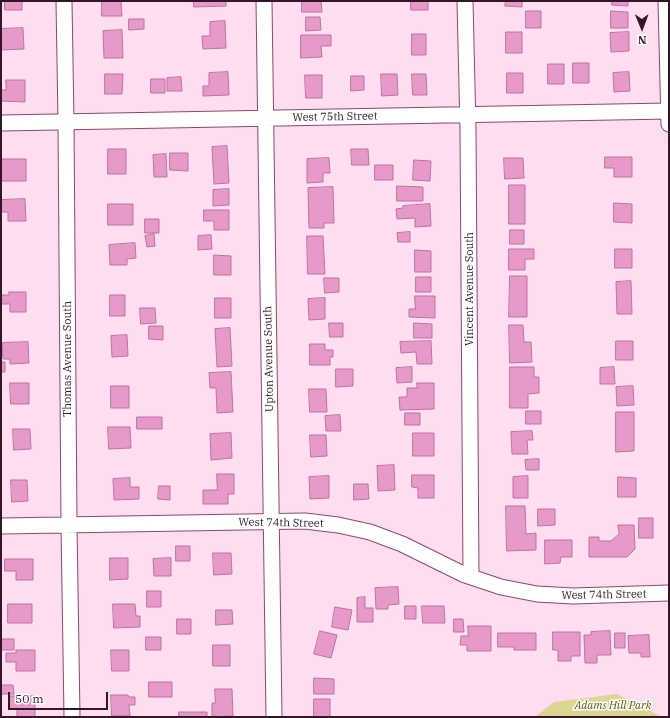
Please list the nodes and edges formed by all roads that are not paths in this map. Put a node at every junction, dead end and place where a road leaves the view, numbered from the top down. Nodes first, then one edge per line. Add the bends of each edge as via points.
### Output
1 (64, 1) edge
2 (264, 1) edge
3 (465, 1) edge
4 (666, 1) edge
5 (468, 115) junction
6 (669, 115) edge
7 (265, 118) junction
8 (66, 122) junction
9 (1, 123) edge
10 (271, 522) junction
11 (69, 525) junction
12 (1, 526) edge
13 (471, 577) junction
14 (669, 594) edge
15 (72, 717) edge
16 (274, 717) edge

1 - 8 street, Thomas Avenue South
2 - 7 street, Upton Avenue South
3 - 5 street, Vincent Avenue South
4 - 6 street
5 - 6 street, West 75th Street
5 - 7 street, West 75th Street
5 - 13 street, Vincent Avenue South
7 - 8 street, West 75th Street
7 - 10 street, Upton Avenue South
8 - 9 street, West 75th Street
8 - 11 street, Thomas Avenue South
10 - 11 street, West 74th Street
10 - 13 street, West 74th Street via 305,521 370,532 402,544
10 - 16 street, Upton Avenue South
11 - 12 street, West 74th Street
11 - 15 street, Thomas Avenue South
13 - 14 street, West 74th Street via 500,587 537,594

